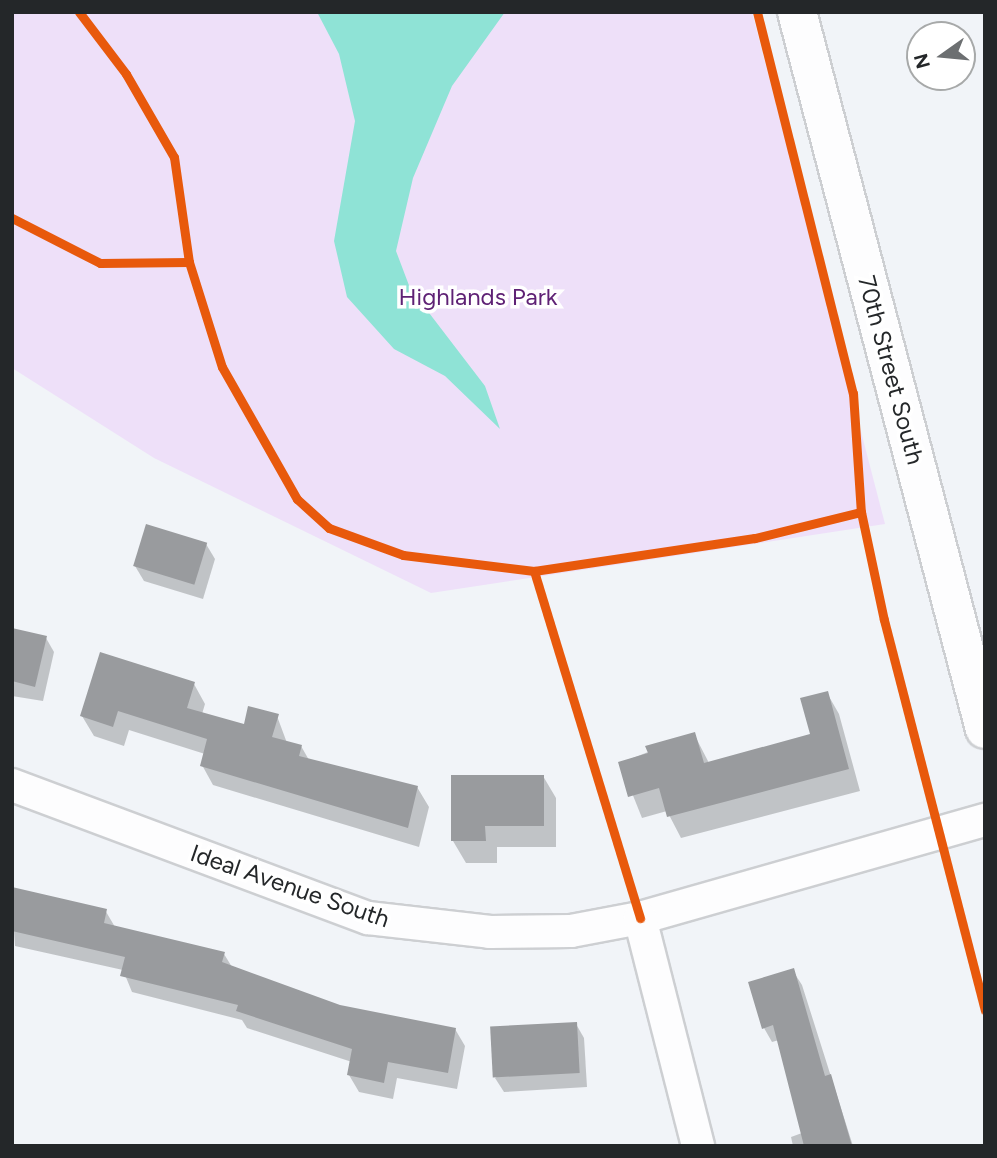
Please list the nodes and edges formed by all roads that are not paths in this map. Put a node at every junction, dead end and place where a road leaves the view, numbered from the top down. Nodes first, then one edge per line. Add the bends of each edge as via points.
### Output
1 (797, 12) edge
2 (985, 729) edge
3 (12, 785) edge
4 (985, 820) edge
5 (640, 918) junction
6 (698, 1146) edge

1 - 2 main road, 70th Street South
3 - 5 street, Ideal Avenue South via 368,918 490,932 571,931
4 - 5 street, Ideal Avenue South
5 - 6 street

